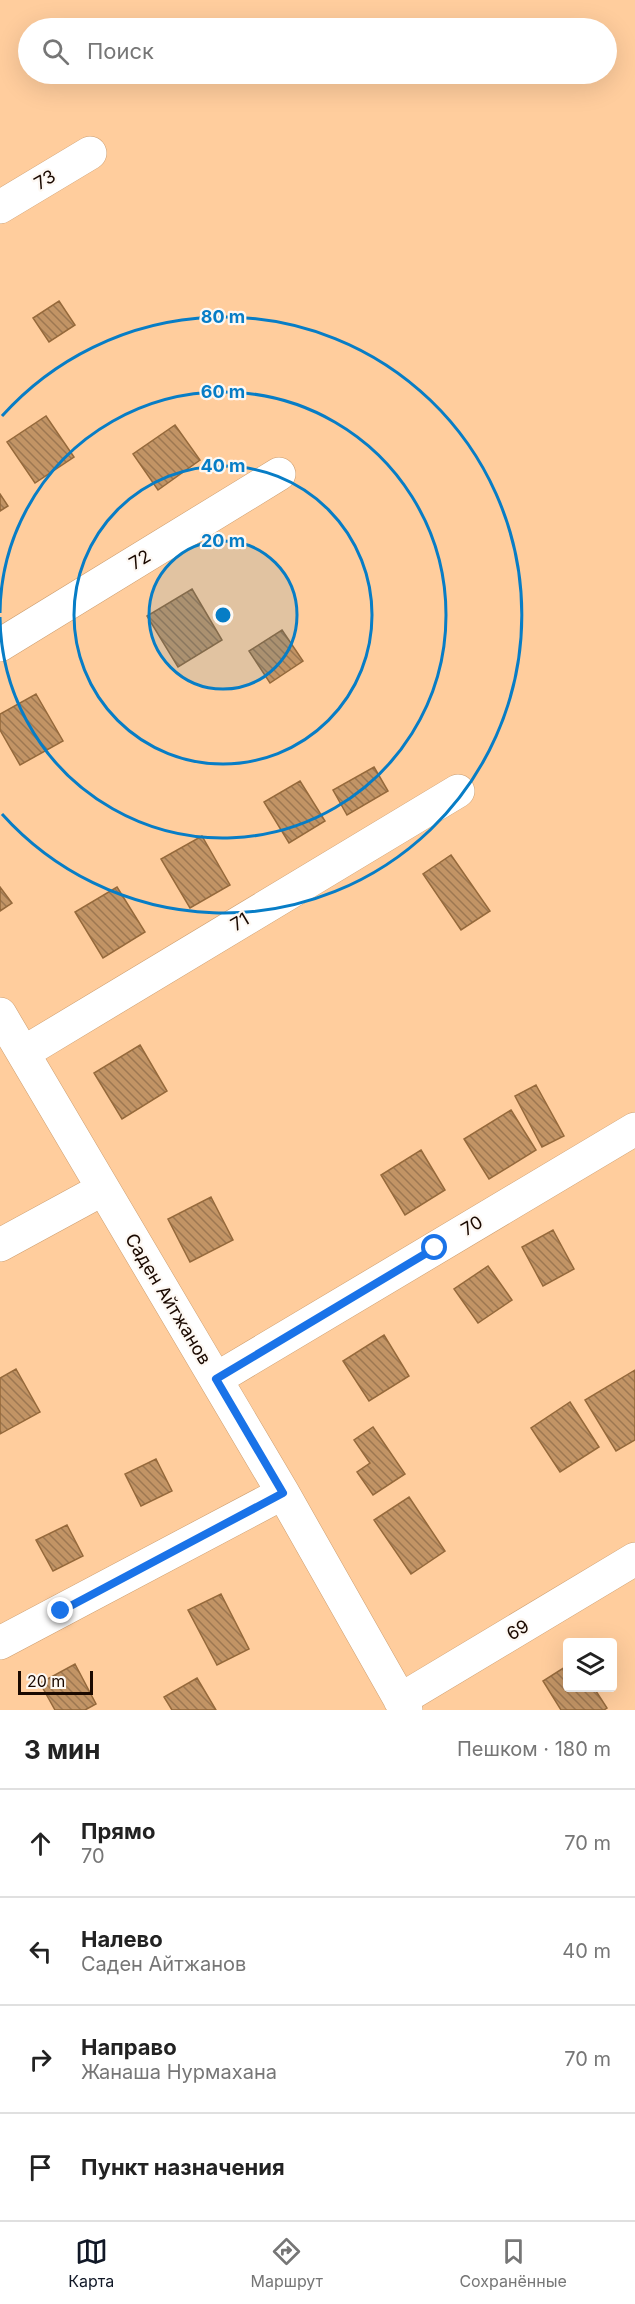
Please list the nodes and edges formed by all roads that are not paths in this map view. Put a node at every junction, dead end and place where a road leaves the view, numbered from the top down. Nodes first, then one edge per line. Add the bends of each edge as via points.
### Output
1 (90, 153) dead end
2 (0, 207) edge
3 (279, 474) dead end
4 (0, 645) edge
5 (458, 791) dead end
6 (0, 1014) edge
7 (23, 1053) junction
8 (635, 1129) edge
9 (103, 1189) junction
10 (0, 1245) edge
11 (216, 1379) junction
12 (283, 1493) junction
13 (635, 1559) edge
14 (0, 1643) edge
15 (403, 1705) edge

1 - 2 street, 73
3 - 4 street, 72
5 - 7 street, 71
6 - 7 street, Саден Айтжанов
7 - 9 street, Саден Айтжанов
8 - 11 street, 70
9 - 10 street
9 - 11 street, Саден Айтжанов
11 - 12 street, Саден Айтжанов
12 - 14 street
12 - 15 street, Саден Айтжанов
13 - 15 street, 69

